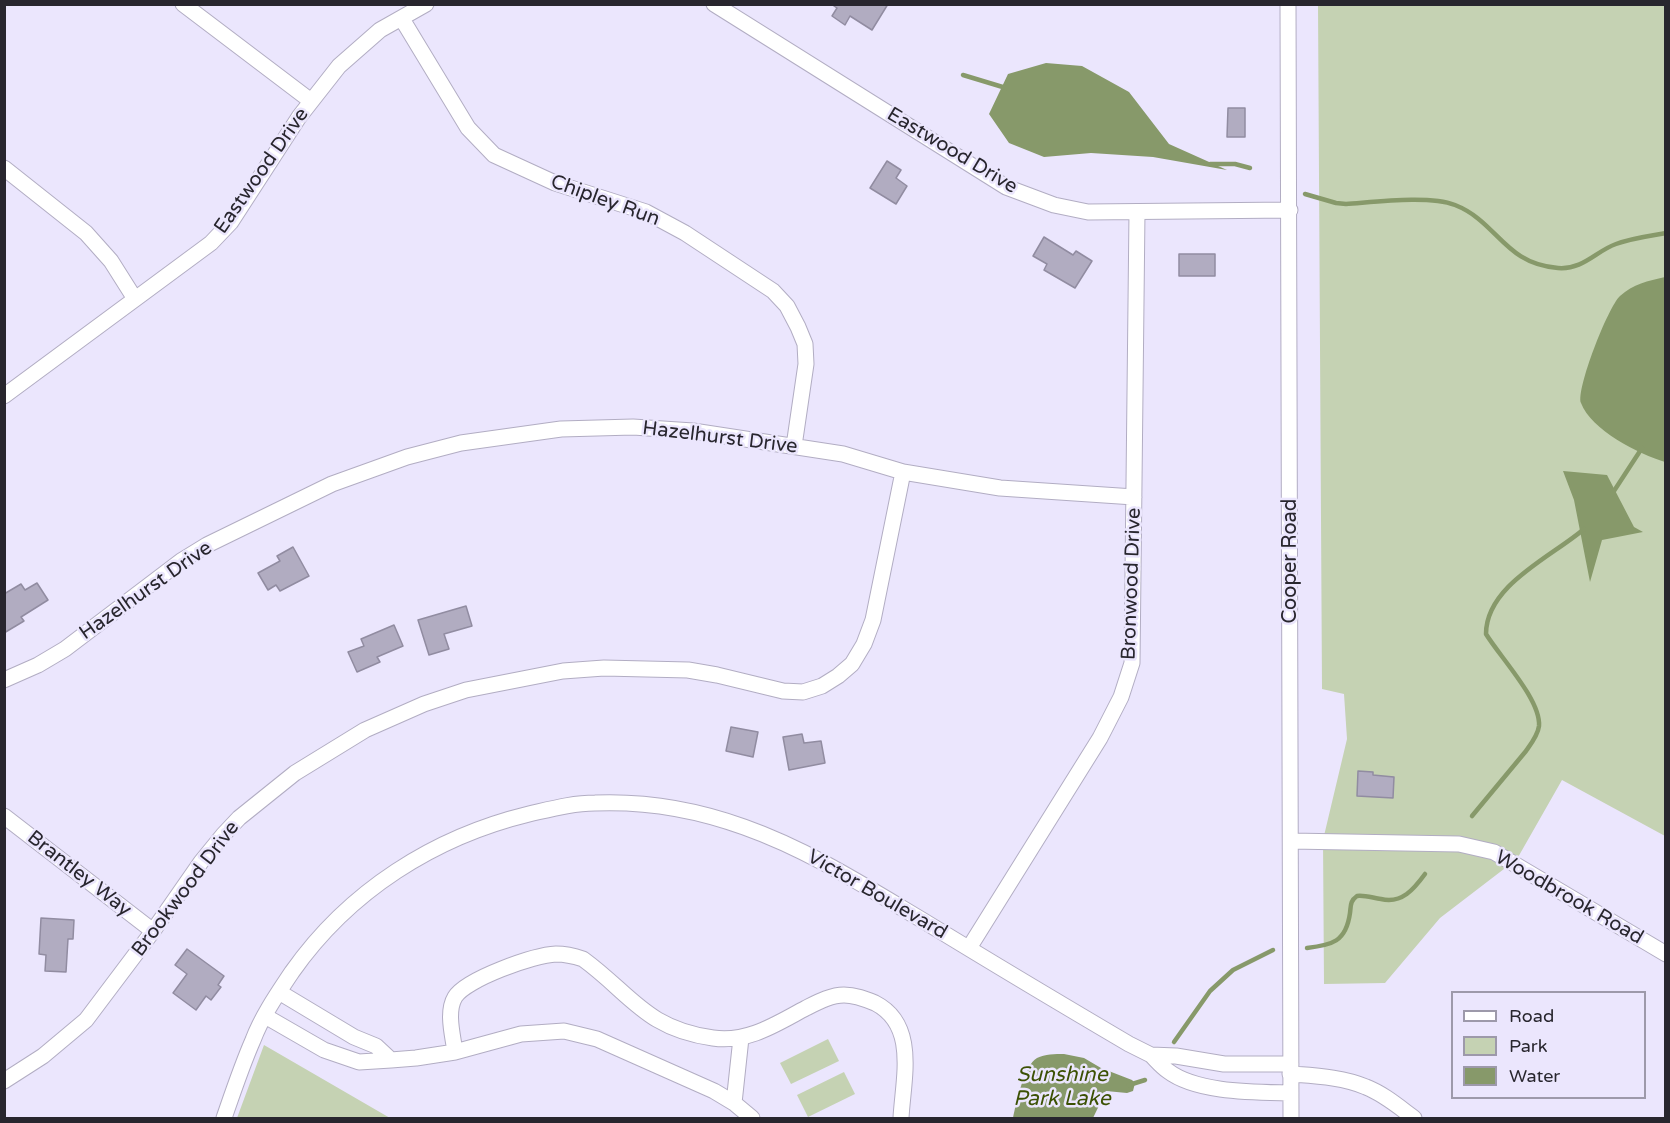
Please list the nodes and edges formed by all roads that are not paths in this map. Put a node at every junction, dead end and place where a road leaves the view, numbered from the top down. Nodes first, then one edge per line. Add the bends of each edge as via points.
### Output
1 (183, 4) edge
2 (426, 4) edge
3 (714, 4) edge
4 (1288, 4) edge
5 (402, 19) junction
6 (312, 101) junction
7 (4, 168) edge
8 (1290, 210) junction
9 (1137, 212) junction
10 (135, 299) junction
11 (4, 396) edge
12 (794, 446) junction
13 (903, 472) junction
14 (1134, 497) junction
15 (4, 680) edge
16 (4, 816) edge
17 (1291, 841) junction
18 (153, 932) junction
19 (969, 948) junction
20 (1665, 954) edge
21 (279, 992) junction
22 (265, 1016) junction
23 (325, 1020) junction
24 (741, 1038) junction
25 (310, 1042) junction
26 (455, 1052) junction
27 (1151, 1055) junction
28 (391, 1060) junction
29 (1291, 1069) junction
30 (4, 1081) edge
31 (1291, 1094) junction
32 (734, 1103) junction
33 (224, 1119) edge
34 (752, 1119) edge
35 (901, 1119) edge
36 (1291, 1119) edge
37 (1414, 1119) edge

1 - 6 street
2 - 5 street, Eastwood Drive
3 - 9 street, Eastwood Drive via 1006,187 1054,206 1088,212
4 - 8 street, Cooper Road
5 - 6 street, Eastwood Drive via 380,30 339,66
5 - 12 street, Chipley Run via 468,128 494,155 555,183 646,212 773,291 787,306 805,344 806,364
6 - 10 street, Eastwood Drive via 231,222 194,258
7 - 10 street via 86,233 111,261
8 - 9 street, Eastwood Drive
8 - 17 street, Cooper Road
9 - 14 street, Bronwood Drive
10 - 11 street, Eastwood Drive
12 - 13 street, Hazelhurst Drive via 843,454
12 - 15 street, Hazelhurst Drive via 693,430 561,429 461,442 407,457 332,484 207,545 65,649
13 - 14 street, Hazelhurst Drive via 1000,488
13 - 18 street, Brookwood Drive via 864,644 852,664 822,686 783,692 688,670 604,668 531,677 466,690 423,704 365,729 295,773 239,818 201,862
14 - 19 street, Bronwood Drive via 1132,663 1121,697 1100,738
16 - 18 street, Brantley Way
17 - 20 street, Woodbrook Road via 1459,844 1494,852
17 - 29 street, Cooper Road
18 - 30 street, Brookwood Drive via 86,1020 43,1056
19 - 21 street, Victor Boulevard via 833,867 746,828 669,808 593,802 492,825 449,841 402,867 361,897 325,931
19 - 27 street, Victor Boulevard
21 - 22 street, Victor Boulevard
21 - 23 street
22 - 25 street
22 - 33 street, Victor Boulevard via 253,1038
23 - 25 street
23 - 28 street via 376,1046
24 - 26 street via 699,1035 661,1023 629,1001 583,959 556,954 487,975 457,994 451,1006
24 - 32 street
24 - 35 street via 832,997 855,996 880,1006 895,1020 905,1044
25 - 28 street via 359,1062
26 - 28 street
26 - 32 street via 521,1034 564,1031 614,1046
27 - 29 street, Victor Boulevard
27 - 31 street, Victor Boulevard via 1170,1072 1201,1085
29 - 31 street, Cooper Road
29 - 37 street, Victor Boulevard via 1359,1084
31 - 36 street, Cooper Road
32 - 34 street

